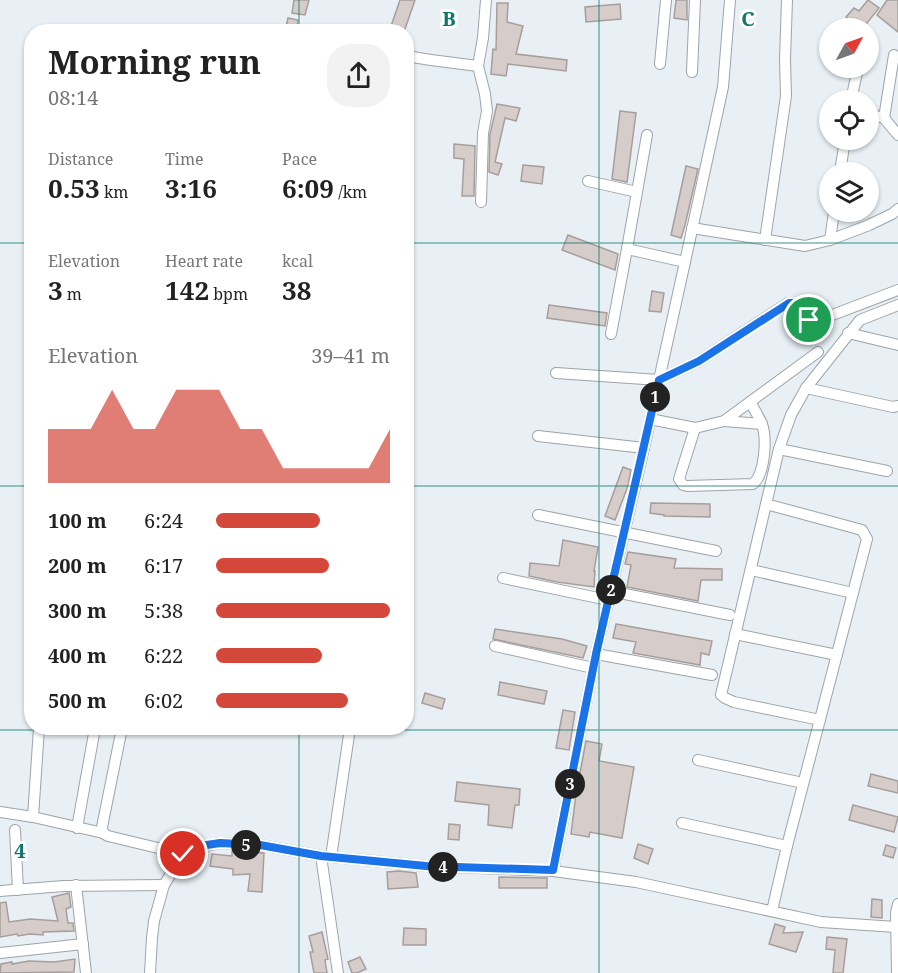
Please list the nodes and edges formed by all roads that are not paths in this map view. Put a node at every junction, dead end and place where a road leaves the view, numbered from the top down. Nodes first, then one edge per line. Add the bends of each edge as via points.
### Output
1 (486, 0) edge
2 (666, 0) edge
3 (695, 0) edge
4 (730, 0) edge
5 (787, 0) edge
6 (894, 55) dead end
7 (414, 57) edge
8 (660, 64) dead end
9 (478, 66) junction
10 (692, 72) dead end
11 (879, 117) edge
12 (884, 118) junction
13 (647, 135) dead end
14 (898, 135) edge
15 (588, 181) dead end
16 (637, 192) junction
17 (481, 202) dead end
18 (898, 209) edge
19 (833, 222) edge
20 (692, 228) junction
21 (765, 240) junction
22 (830, 240) junction
23 (627, 249) junction
24 (685, 262) junction
25 (898, 290) edge
26 (898, 305) edge
27 (848, 333) junction
28 (611, 334) dead end
29 (898, 345) edge
30 (818, 352) dead end
31 (556, 373) dead end
32 (659, 380) junction
33 (806, 388) junction
34 (750, 402) junction
35 (898, 406) edge
36 (650, 419) junction
37 (724, 421) junction
38 (762, 424) junction
39 (695, 428) junction
40 (538, 436) dead end
41 (644, 448) junction
42 (779, 449) junction
43 (887, 471) dead end
44 (766, 504) junction
45 (538, 515) dead end
46 (624, 533) junction
47 (716, 551) dead end
48 (750, 570) junction
49 (503, 578) dead end
50 (853, 593) junction
51 (609, 596) junction
52 (730, 615) dead end
53 (735, 634) junction
54 (495, 646) dead end
55 (596, 654) junction
56 (837, 655) junction
57 (593, 668) junction
58 (712, 675) dead end
59 (820, 720) junction
60 (39, 735) edge
61 (94, 735) edge
62 (121, 735) edge
63 (349, 735) edge
64 (698, 760) dead end
65 (803, 783) junction
66 (0, 812) edge
67 (33, 817) junction
68 (682, 823) dead end
69 (77, 828) junction
70 (15, 830) dead end
71 (103, 833) junction
72 (787, 846) junction
73 (183, 854) junction
74 (326, 856) junction
75 (553, 870) junction
76 (76, 885) junction
77 (164, 885) junction
78 (18, 890) junction
79 (0, 891) edge
80 (898, 904) edge
81 (772, 911) junction
82 (896, 927) junction
83 (83, 944) junction
84 (0, 953) edge
85 (86, 973) edge
86 (150, 973) edge
87 (339, 973) edge
88 (897, 973) edge

1 - 9 street
2 - 8 street
3 - 10 street
4 - 20 street via 723,87
5 - 21 street via 786,96
6 - 12 street
7 - 9 street
9 - 17 street via 487,111
11 - 12 street
12 - 14 street
13 - 16 street
15 - 16 street
16 - 23 street
18 - 22 street
19 - 22 street
20 - 21 street
20 - 24 street
21 - 22 street via 805,246
23 - 24 street
23 - 28 street
24 - 32 street
25 - 32 street via 814,322 806,318 797,303 789,303 699,361
26 - 27 street via 860,320
27 - 29 street
27 - 33 street
30 - 34 street
31 - 32 street
32 - 36 street
33 - 35 street
33 - 42 street
34 - 37 street
34 - 38 street
36 - 39 street
36 - 41 street
37 - 38 street
37 - 39 street
38 - 39 street via 765,449 758,479 753,484 683,485 679,478
40 - 41 street
41 - 46 street
42 - 43 street
42 - 44 street
44 - 48 street
44 - 50 street via 862,530 867,538
45 - 46 street
46 - 47 street
46 - 51 street
48 - 50 street
48 - 53 street
49 - 51 street
50 - 56 street
51 - 52 street
51 - 55 street
53 - 56 street
53 - 59 street via 720,695 734,702
54 - 57 street
55 - 57 street
55 - 58 street
56 - 59 street
57 - 75 street
59 - 65 street
60 - 67 street
61 - 69 street
62 - 71 street
63 - 74 street
64 - 65 street
65 - 72 street
66 - 67 street
67 - 69 street
68 - 72 street
69 - 71 street
70 - 78 street
71 - 73 street
72 - 81 street
73 - 74 street via 220,843
73 - 77 street
74 - 75 street via 426,866
74 - 87 street
75 - 81 street via 636,882
76 - 77 street
76 - 78 street
76 - 83 street
77 - 86 street via 153,929
78 - 79 street
80 - 82 street
81 - 82 street via 821,922
82 - 88 street
83 - 84 street
83 - 85 street

